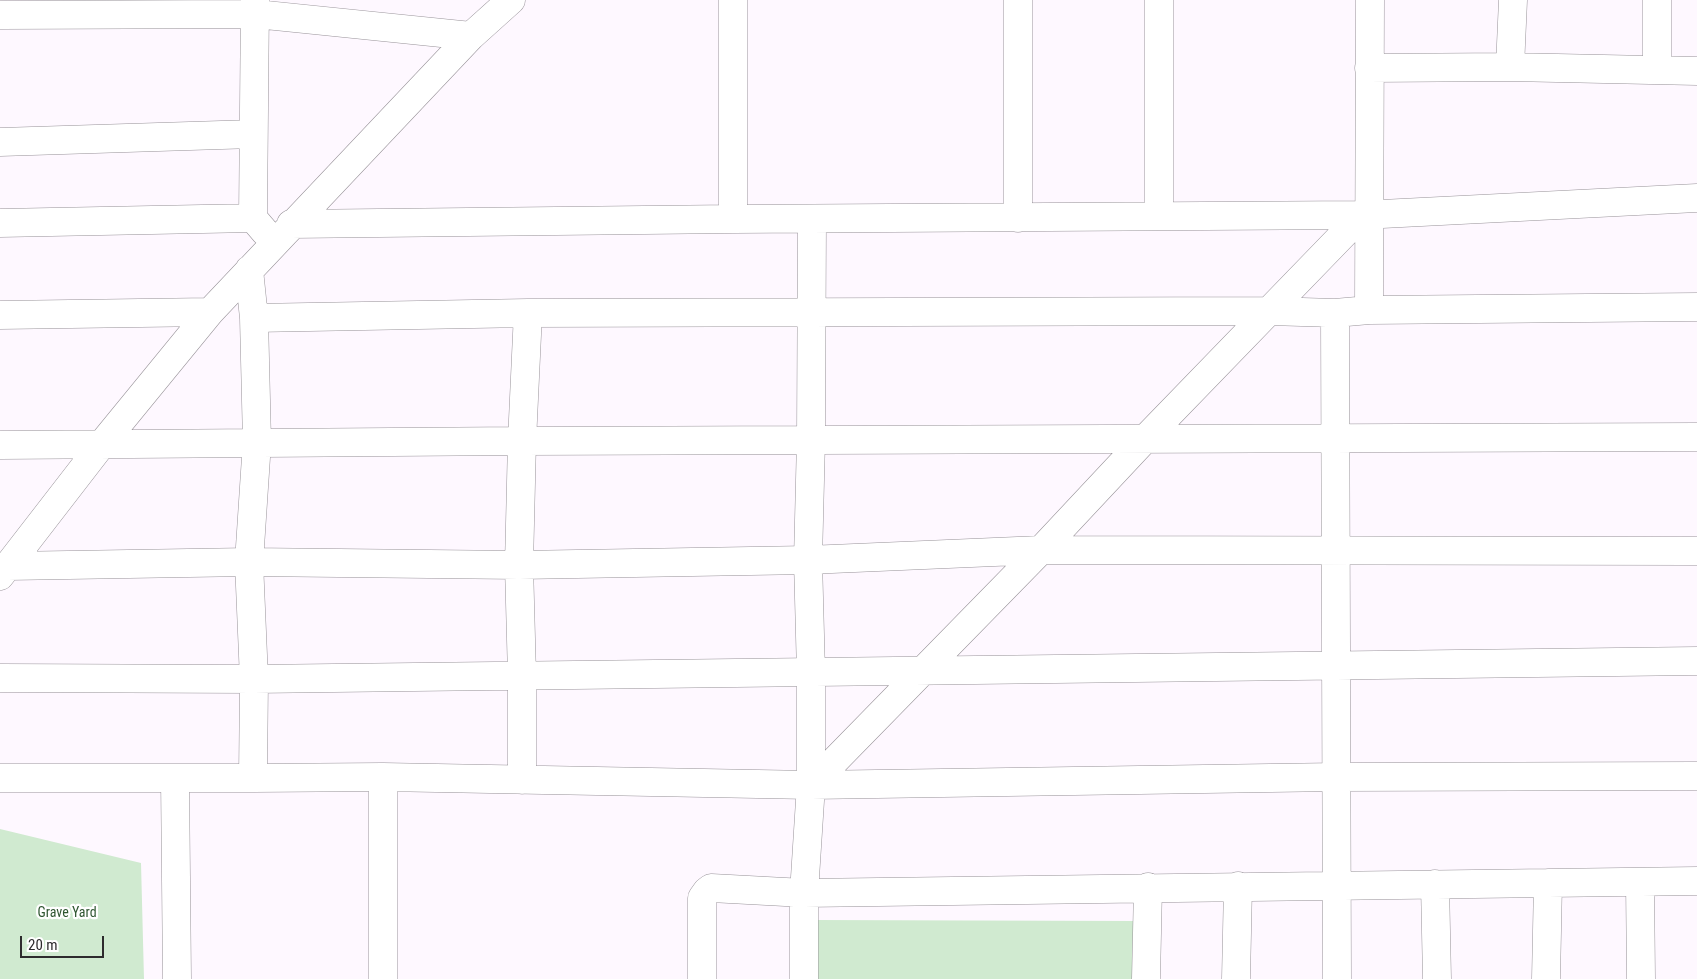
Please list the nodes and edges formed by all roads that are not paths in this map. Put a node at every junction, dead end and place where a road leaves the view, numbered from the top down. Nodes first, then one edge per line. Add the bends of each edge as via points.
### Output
1 (511, 0) edge
2 (733, 0) edge
3 (1018, 0) edge
4 (1159, 0) edge
5 (1370, 0) edge
6 (1513, 0) edge
7 (1657, 0) edge
8 (255, 7) edge
9 (0, 15) edge
10 (470, 36) junction
11 (1510, 67) junction
12 (1369, 68) junction
13 (1656, 70) junction
14 (1697, 71) edge
15 (253, 134) junction
16 (0, 142) edge
17 (1697, 198) edge
18 (1366, 215) junction
19 (1159, 216) junction
20 (253, 218) junction
21 (1018, 218) junction
22 (733, 219) junction
23 (812, 219) junction
24 (0, 224) edge
25 (284, 232) junction
26 (250, 270) junction
27 (1697, 307) edge
28 (1369, 310) junction
29 (1269, 311) junction
30 (210, 312) junction
31 (812, 312) junction
32 (528, 313) junction
33 (1335, 313) junction
34 (0, 315) edge
35 (254, 318) junction
36 (1697, 437) edge
37 (1335, 438) junction
38 (811, 440) junction
39 (1144, 440) junction
40 (522, 441) junction
41 (257, 442) junction
42 (102, 444) junction
43 (0, 445) edge
44 (1041, 550) junction
45 (1335, 550) junction
46 (1697, 551) edge
47 (808, 560) junction
48 (249, 562) junction
49 (518, 565) junction
50 (4, 571) edge
51 (1697, 662) edge
52 (1336, 666) junction
53 (922, 670) junction
54 (811, 673) junction
55 (522, 676) junction
56 (0, 678) edge
57 (254, 679) junction
58 (1336, 776) junction
59 (1697, 776) edge
60 (0, 778) edge
61 (174, 778) junction
62 (253, 778) junction
63 (383, 778) junction
64 (522, 780) junction
65 (811, 785) junction
66 (1697, 881) edge
67 (1640, 882) junction
68 (1548, 883) junction
69 (1435, 884) junction
70 (1336, 885) junction
71 (1238, 886) junction
72 (1148, 887) junction
73 (804, 893) junction
74 (177, 979) edge
75 (383, 979) edge
76 (702, 979) edge
77 (804, 979) edge
78 (1146, 979) edge
79 (1236, 979) edge
80 (1337, 979) edge
81 (1437, 979) edge
82 (1546, 979) edge
83 (1641, 979) edge

1 - 10 street
2 - 22 street
3 - 21 street
4 - 19 street
5 - 12 street
6 - 11 street
7 - 13 street
8 - 9 street
8 - 10 street
8 - 15 street
10 - 25 street
11 - 12 street
11 - 13 street
12 - 18 street
13 - 14 street
15 - 16 street
15 - 20 street
17 - 18 street
18 - 19 street
18 - 28 street
18 - 29 street
19 - 21 street
20 - 24 street
20 - 25 street via 262,230
21 - 23 street
22 - 23 street
22 - 25 street
23 - 31 street
25 - 26 street
26 - 30 street
26 - 35 street
27 - 28 street
28 - 33 street
29 - 31 street
29 - 33 street
29 - 39 street
30 - 34 street
30 - 42 street
31 - 32 street
31 - 38 street
32 - 35 street
32 - 40 street
33 - 37 street
35 - 41 street
36 - 37 street
37 - 39 street
37 - 45 street
38 - 39 street
38 - 40 street
38 - 47 street
39 - 44 street
40 - 41 street
40 - 49 street
41 - 42 street
41 - 48 street
42 - 43 street
42 - 50 street
44 - 45 street
44 - 47 street
44 - 53 street
45 - 46 street
45 - 52 street
47 - 49 street
47 - 54 street
48 - 49 street
48 - 50 street
48 - 57 street
49 - 55 street
51 - 52 street
52 - 53 street
52 - 58 street
53 - 54 street
53 - 65 street
54 - 55 street
54 - 65 street
55 - 57 street
55 - 64 street
56 - 57 street
57 - 62 street
58 - 59 street
58 - 65 street
58 - 70 street
60 - 61 street
61 - 62 street
61 - 74 street
62 - 63 street
63 - 64 street
63 - 75 street
64 - 65 street
65 - 73 street
66 - 67 street
67 - 68 street
67 - 83 street
68 - 69 street
68 - 82 street
69 - 70 street
69 - 81 street
70 - 71 street
70 - 80 street
71 - 72 street
71 - 79 street
72 - 73 street
72 - 78 street
73 - 76 street via 711,888 702,898
73 - 77 street

